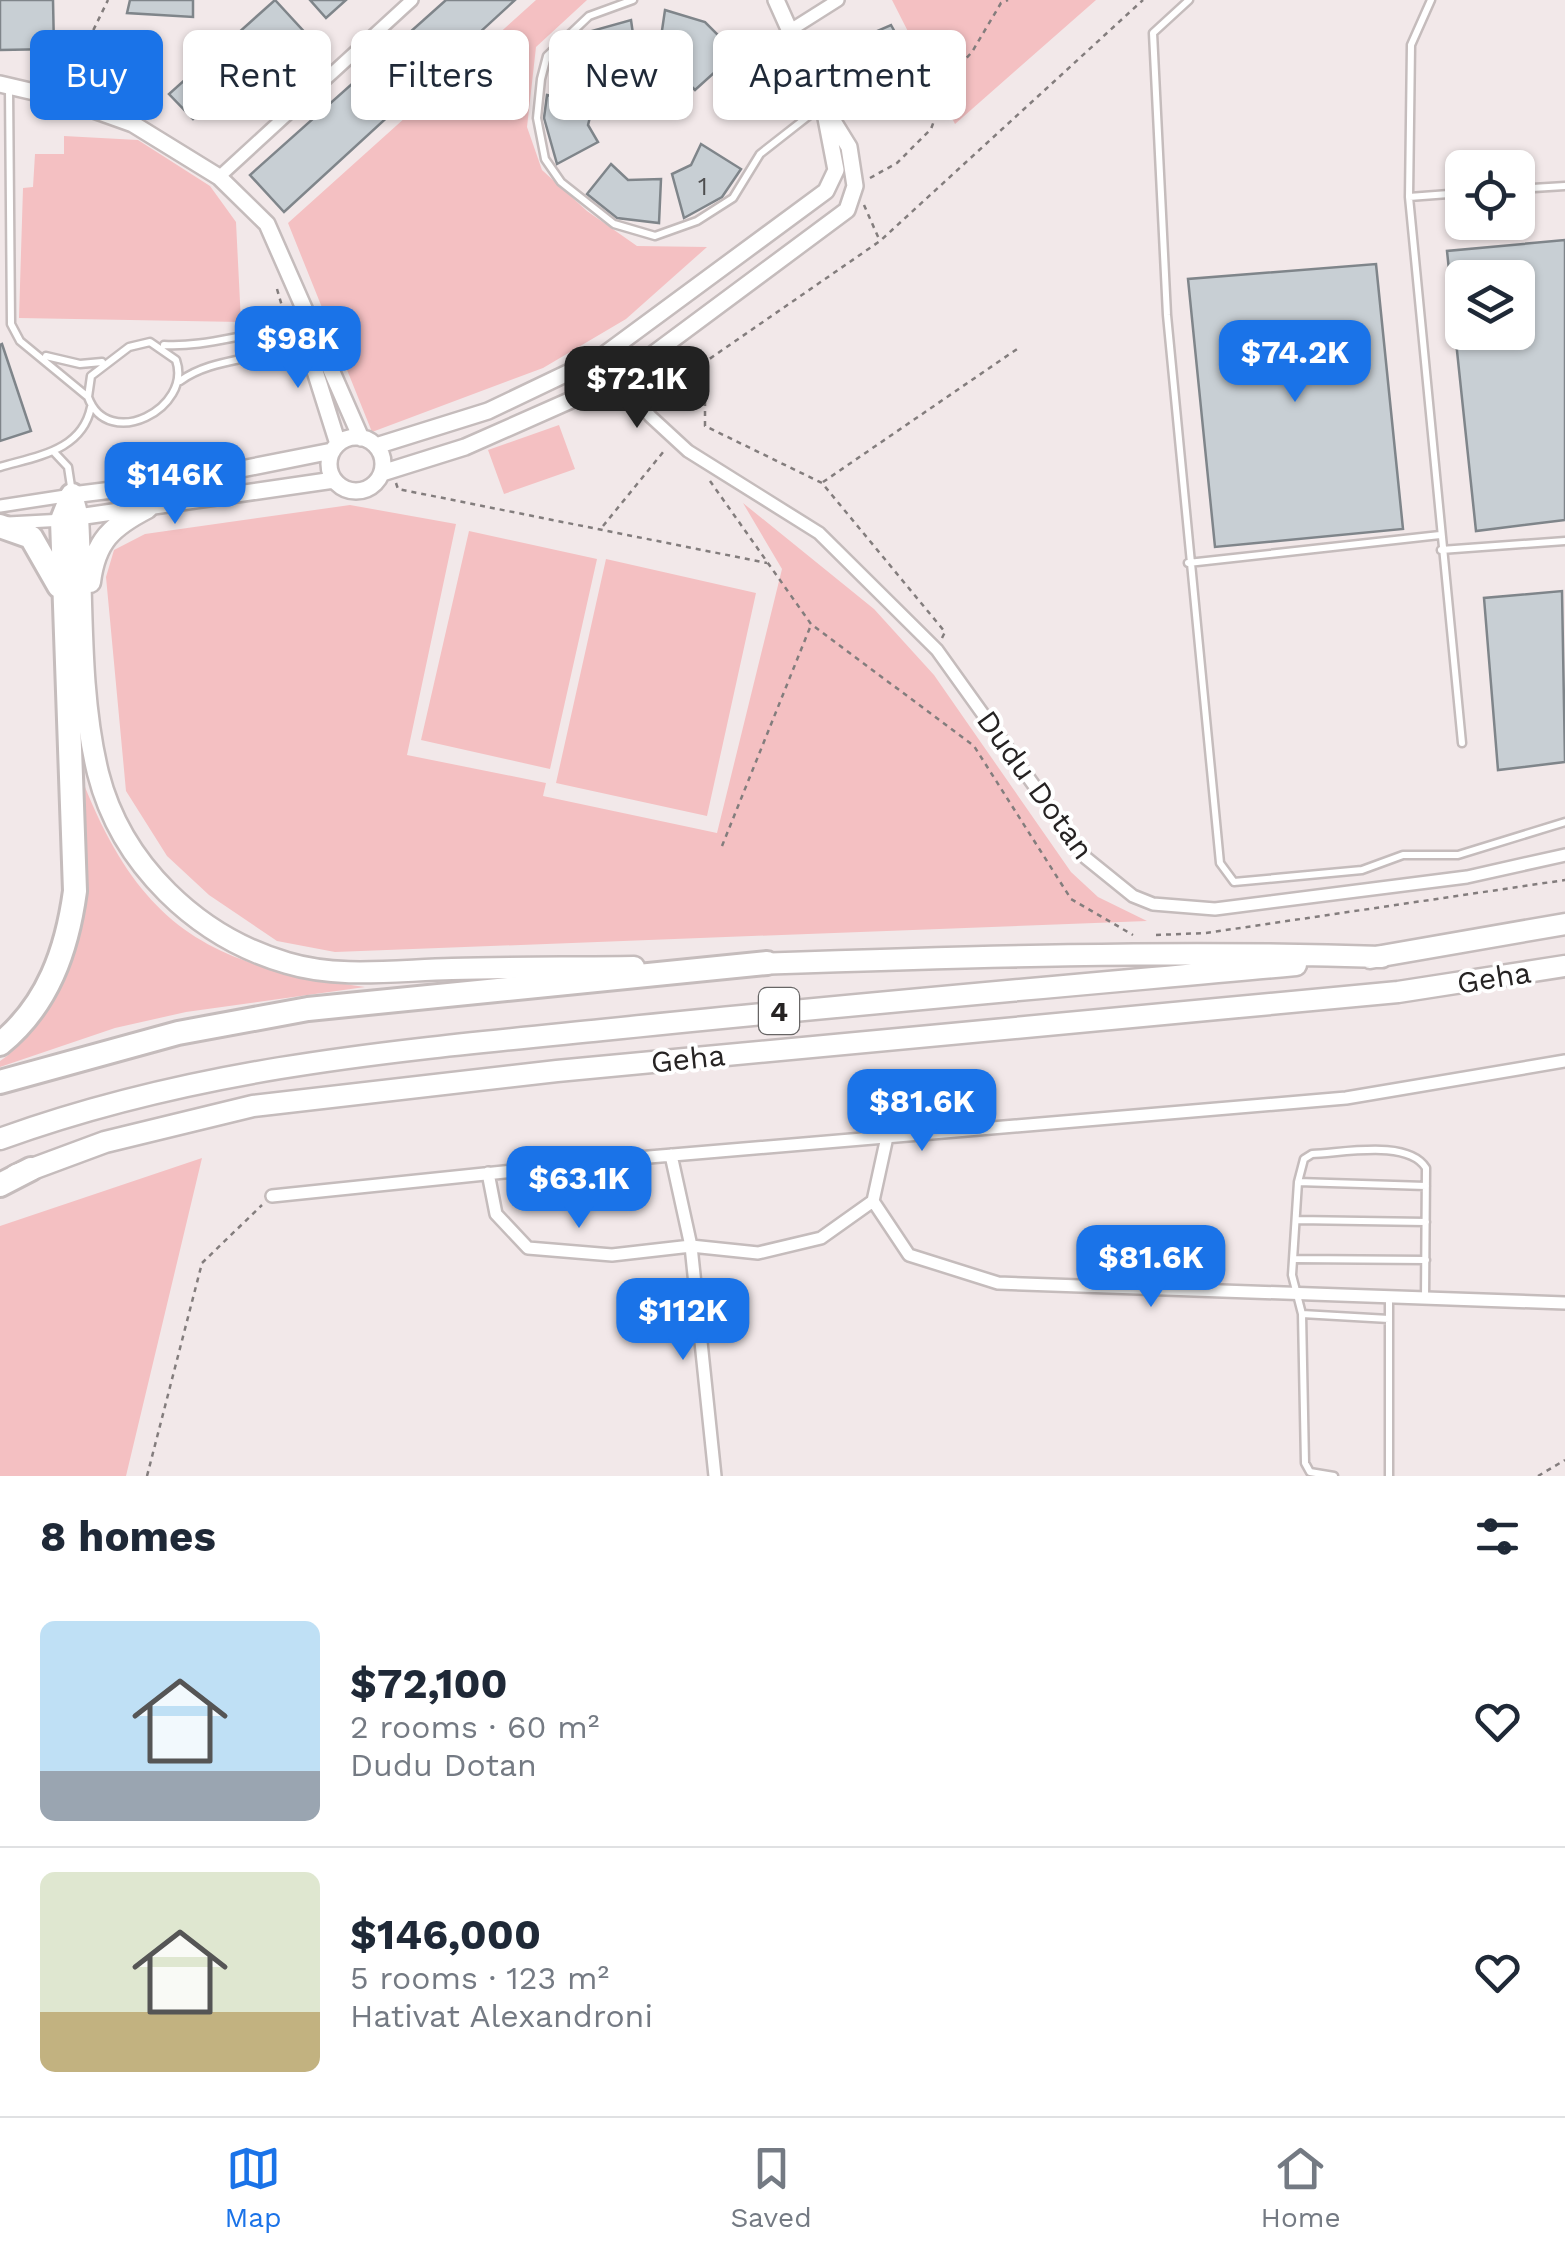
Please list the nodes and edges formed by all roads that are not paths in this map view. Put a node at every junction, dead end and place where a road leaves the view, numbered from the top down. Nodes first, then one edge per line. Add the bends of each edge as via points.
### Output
1 (412, 0) edge
2 (634, 0) edge
3 (776, 0) edge
4 (838, 0) edge
5 (1189, 0) edge
6 (1432, 0) edge
7 (789, 30) edge
8 (791, 30) edge
9 (4, 85) edge
10 (804, 120) edge
11 (827, 120) edge
12 (833, 120) edge
13 (219, 176) junction
14 (1565, 186) edge
15 (1535, 188) edge
16 (1445, 194) edge
17 (1410, 197) junction
18 (311, 331) junction
19 (160, 345) junction
20 (30, 350) junction
21 (104, 362) junction
22 (620, 378) junction
23 (180, 381) junction
24 (88, 397) junction
25 (92, 406) junction
26 (361, 438) junction
27 (376, 446) junction
28 (335, 448) junction
29 (53, 451) junction
30 (0, 467) edge
31 (382, 473) junction
32 (334, 480) junction
33 (0, 506) edge
34 (148, 508) junction
35 (71, 511) junction
36 (0, 524) edge
37 (1440, 535) junction
38 (1565, 541) edge
39 (1441, 550) junction
40 (1188, 564) junction
41 (62, 594) junction
42 (84, 628) junction
43 (1462, 742) dead end
44 (1565, 822) edge
45 (1565, 856) edge
46 (1565, 924) edge
47 (1382, 958) junction
48 (766, 963) junction
49 (1565, 966) edge
50 (0, 1044) edge
51 (1565, 1061) edge
52 (0, 1082) edge
53 (887, 1136) junction
54 (0, 1139) edge
55 (671, 1155) junction
56 (31, 1169) joint
57 (488, 1174) junction
58 (1298, 1182) junction
59 (0, 1183) edge
60 (1426, 1186) junction
61 (272, 1196) road end
62 (874, 1201) junction
63 (1297, 1220) junction
64 (1426, 1222) junction
65 (690, 1246) junction
66 (1296, 1259) junction
67 (1426, 1260) junction
68 (1294, 1294) junction
69 (1389, 1296) junction
70 (1426, 1298) junction
71 (1565, 1303) edge
72 (1302, 1314) junction
73 (1389, 1318) junction
74 (716, 1476) edge
75 (1334, 1476) edge
76 (1389, 1476) edge

1 - 13 street
2 - 10 lane via 589,16 547,56 540,79 537,118 545,159 561,182 614,224 655,236 697,220 733,198 760,154
3 - 7 street
4 - 8 street
5 - 40 lane via 1153,33
6 - 17 lane via 1410,46
9 - 13 street via 133,124
9 - 20 lane via 9,312 14,332
11 - 27 street via 836,170 826,191 601,357 488,411
12 - 22 street via 849,147 855,186 847,210
13 - 18 street via 268,224
14 - 15 lane
16 - 17 lane
17 - 37 lane
18 - 19 lane
18 - 23 lane via 293,344 200,369
18 - 26 street via 324,347
18 - 28 street via 309,352
19 - 21 lane via 139,343
19 - 23 lane via 176,360
20 - 21 lane via 68,362
20 - 24 lane
21 - 24 lane via 91,376
22 - 31 street via 465,447
22 - 45 street, Dudu Dotan via 688,451 819,532 938,650 1086,858 1133,896 1215,909 1467,877
23 - 25 lane via 170,400 126,424 105,420
24 - 25 lane
25 - 29 lane via 80,435
26 - 27 street
26 - 28 street
27 - 31 street
28 - 32 street via 329,468
28 - 35 street
29 - 30 lane
29 - 35 lane via 68,467
31 - 32 street via 361,491
32 - 34 street
33 - 35 street
34 - 35 street
34 - 42 highway via 121,521 98,544
35 - 36 street
35 - 41 highway
35 - 42 highway
36 - 41 highway via 40,546
37 - 39 lane
37 - 40 lane
38 - 39 lane
39 - 43 lane
40 - 44 lane via 1220,863 1234,882 1362,870 1403,855 1458,855
41 - 50 highway via 70,924 48,985
42 - 48 highway via 89,730 124,839 169,896 261,954 356,972
46 - 47 highway, Geha / 4
47 - 48 highway via 1206,951
47 - 54 highway, Geha / 4 via 777,1012 252,1070 138,1094
48 - 52 highway via 308,1009 130,1044
49 - 56 highway, Geha / 4 via 1398,992 253,1106 134,1134
51 - 53 street via 1346,1098
53 - 55 street
53 - 62 street
55 - 57 street
55 - 65 street
56 - 59 highway
57 - 61 street
57 - 65 street via 496,1214 528,1248 612,1255
58 - 60 lane
58 - 60 lane via 1300,1166 1312,1154 1405,1152 1422,1161
58 - 63 lane
60 - 64 lane
62 - 65 street via 821,1238 758,1253
62 - 68 street via 909,1255 998,1283
63 - 64 lane
63 - 66 lane
64 - 67 lane
65 - 74 street
66 - 67 lane
66 - 68 lane
67 - 70 lane
68 - 69 street
68 - 72 lane
69 - 70 street
69 - 73 lane
70 - 71 street
72 - 73 lane
72 - 75 lane via 1305,1463 1310,1472
73 - 76 lane

